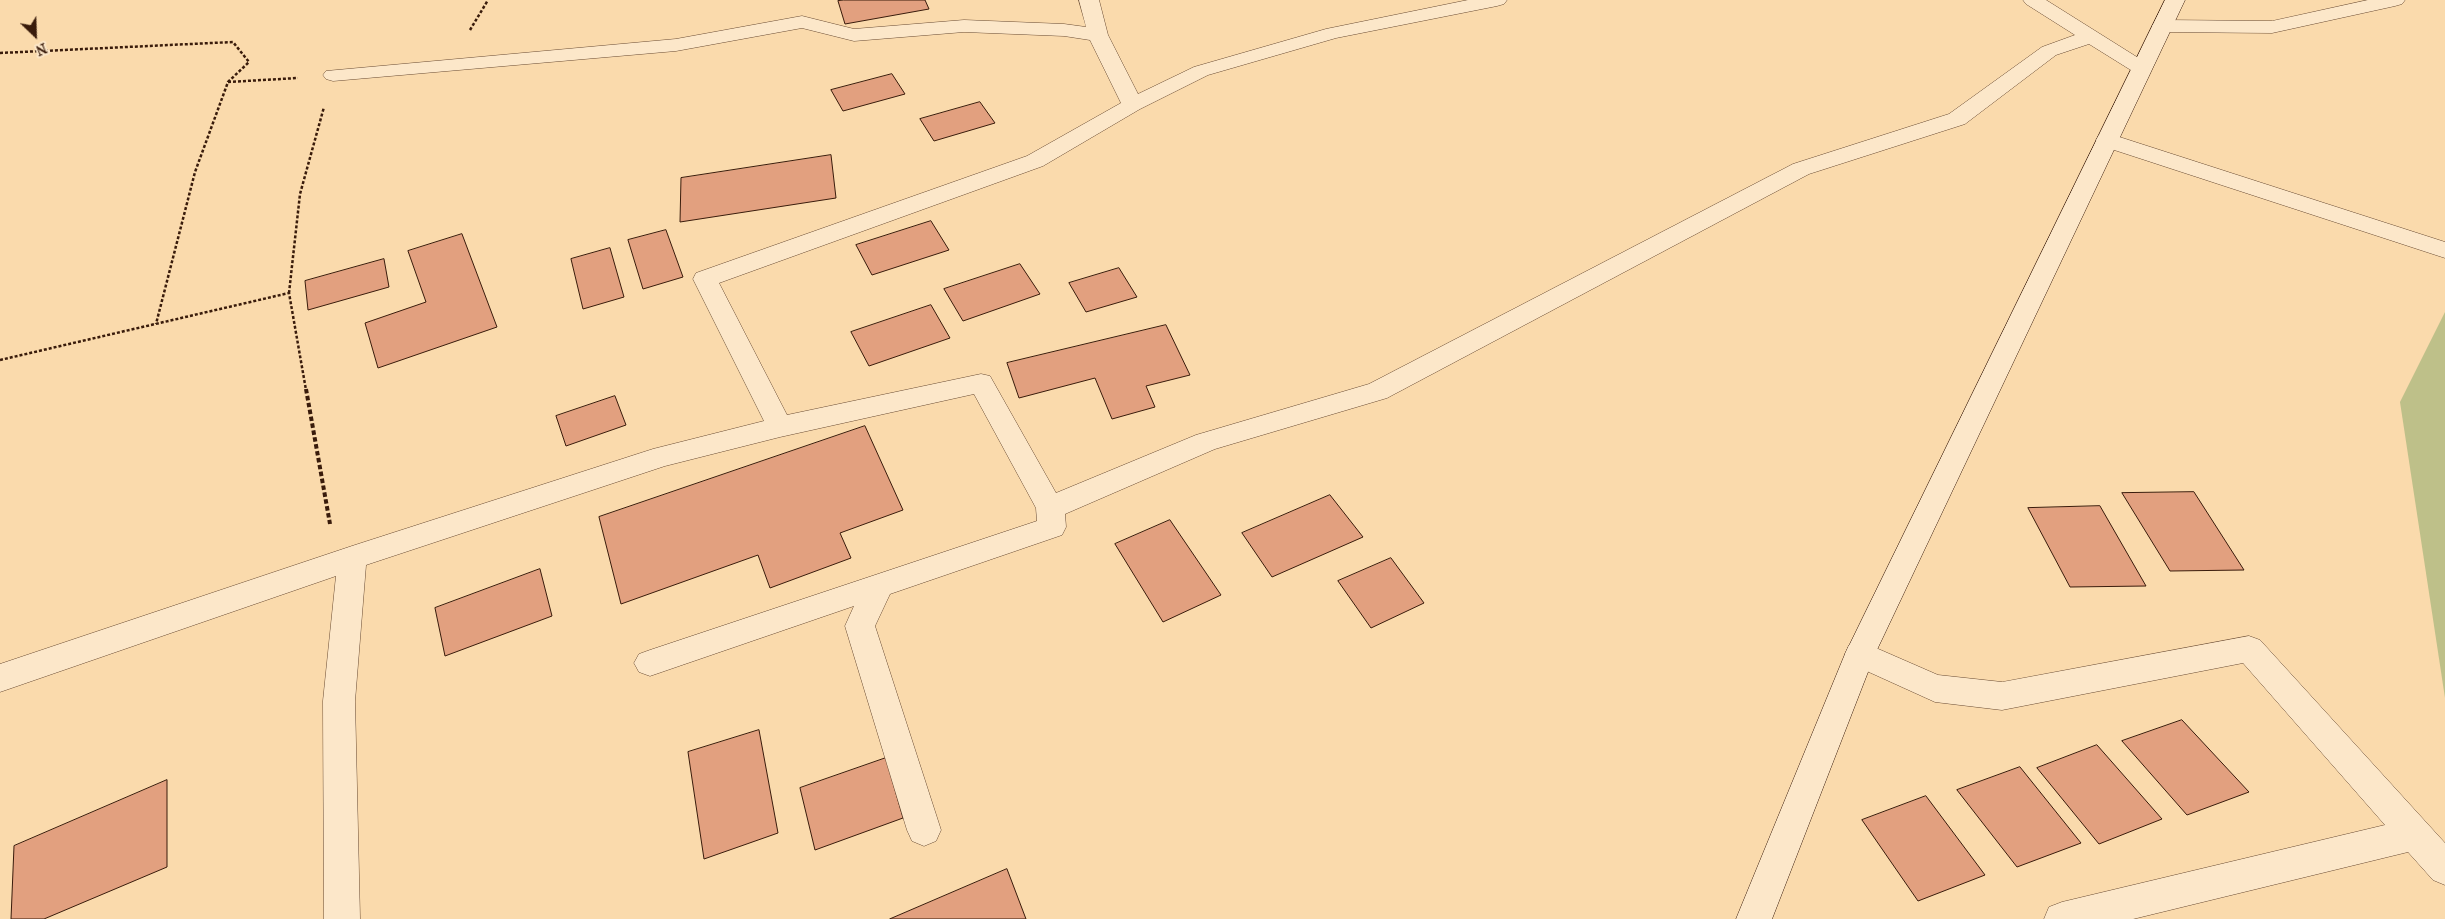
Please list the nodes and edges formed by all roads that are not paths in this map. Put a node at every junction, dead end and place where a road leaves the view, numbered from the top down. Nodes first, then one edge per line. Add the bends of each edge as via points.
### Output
1 (1089, 0) edge
2 (1497, 0) edge
3 (2032, 0) edge
4 (2175, 0) edge
5 (2395, 0) edge
6 (2162, 26) junction
7 (1098, 35) junction
8 (2090, 37) junction
9 (2141, 68) junction
10 (333, 75) road end
11 (1132, 105) junction
12 (2107, 140) junction
13 (2445, 250) edge
14 (780, 427) junction
15 (1050, 508) junction
16 (344, 560) junction
17 (880, 585) junction
18 (1860, 654) junction
19 (650, 663) dead end
20 (0, 678) edge
21 (924, 830) dead end
22 (2415, 834) junction
23 (2445, 868) edge
24 (342, 919) edge
25 (1754, 919) edge
26 (2062, 919) edge

1 - 7 street
2 - 11 street via 1333,33 1201,71
3 - 8 street
4 - 6 street
5 - 6 street via 2272,27
6 - 9 street
7 - 10 street via 1064,30 964,26 854,35 802,22 676,45
7 - 11 street
8 - 9 street
8 - 15 street via 2049,51 1957,119 1802,169 1378,391 1206,442
9 - 12 street
11 - 14 street via 1036,162 705,279
12 - 13 street
12 - 18 street
14 - 15 street via 980,384
14 - 16 street via 663,456
15 - 17 street via 1052,527
16 - 20 street
16 - 24 street via 339,700
17 - 19 street
17 - 21 street via 860,626
18 - 22 street via 1934,688 2002,696 2248,649
18 - 25 street
22 - 23 street
22 - 26 street

